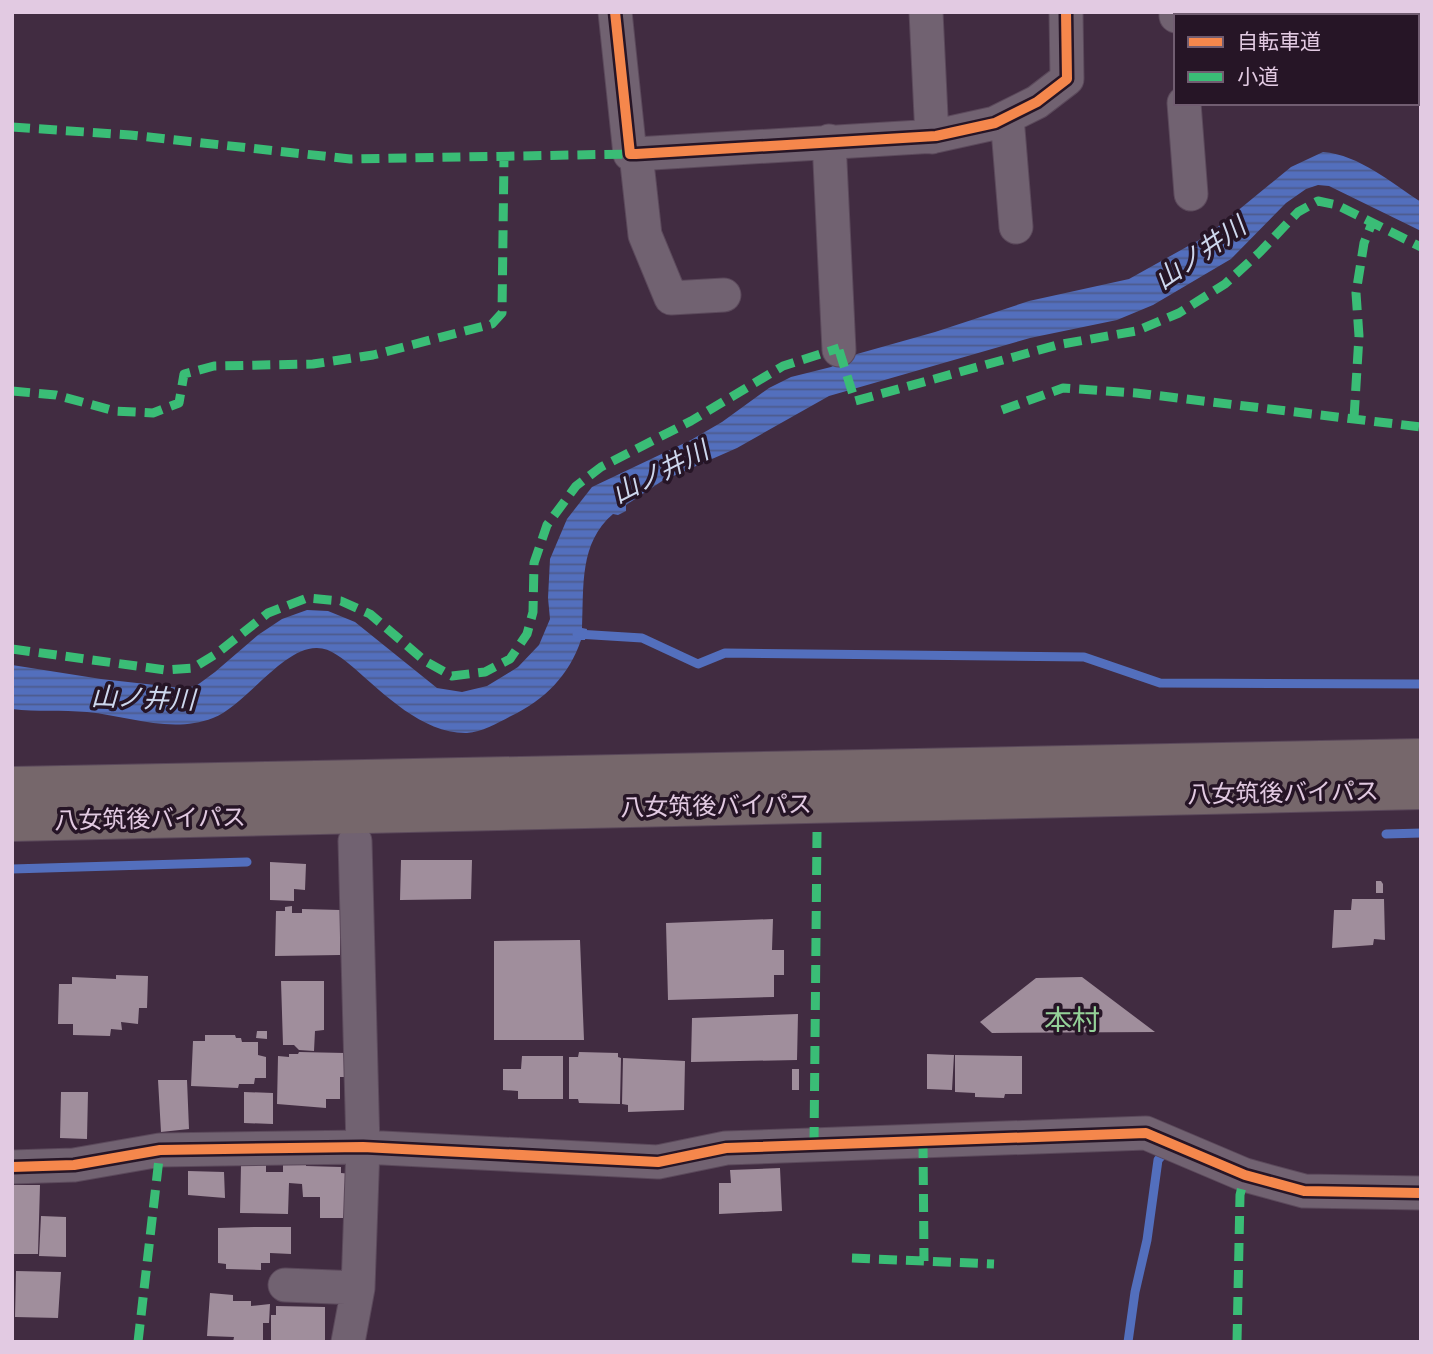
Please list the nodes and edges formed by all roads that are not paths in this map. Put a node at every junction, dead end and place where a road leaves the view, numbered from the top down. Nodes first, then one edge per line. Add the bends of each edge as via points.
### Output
1 (615, 12) edge
2 (926, 12) edge
3 (1066, 12) edge
4 (1374, 12) edge
5 (1355, 14) edge
6 (1184, 105) edge
7 (1007, 117) junction
8 (932, 136) junction
9 (829, 141) junction
10 (636, 154) junction
11 (1191, 194) dead end
12 (1016, 227) dead end
13 (724, 295) dead end
14 (839, 350) dead end
15 (1421, 758) edge
16 (12, 786) edge
17 (1421, 790) edge
18 (12, 822) edge
19 (355, 841) dead end
20 (363, 1147) junction
21 (12, 1167) edge
22 (1421, 1193) edge
23 (285, 1285) dead end
24 (358, 1288) junction
25 (348, 1342) edge

1 - 10 street via 630,154
2 - 8 street
3 - 7 street via 1067,79
4 - 5 street
6 - 11 street
7 - 8 street
7 - 12 street
8 - 9 street
9 - 10 street
9 - 14 street
10 - 13 street via 645,235 671,298
15 - 16 highway, 八女筑後バイパス
17 - 18 highway, 八女筑後バイパス
19 - 20 street
20 - 21 street via 160,1150 74,1164
20 - 22 street via 659,1161 726,1149 1146,1133 1245,1175 1304,1191
20 - 24 street
23 - 24 street
24 - 25 street

